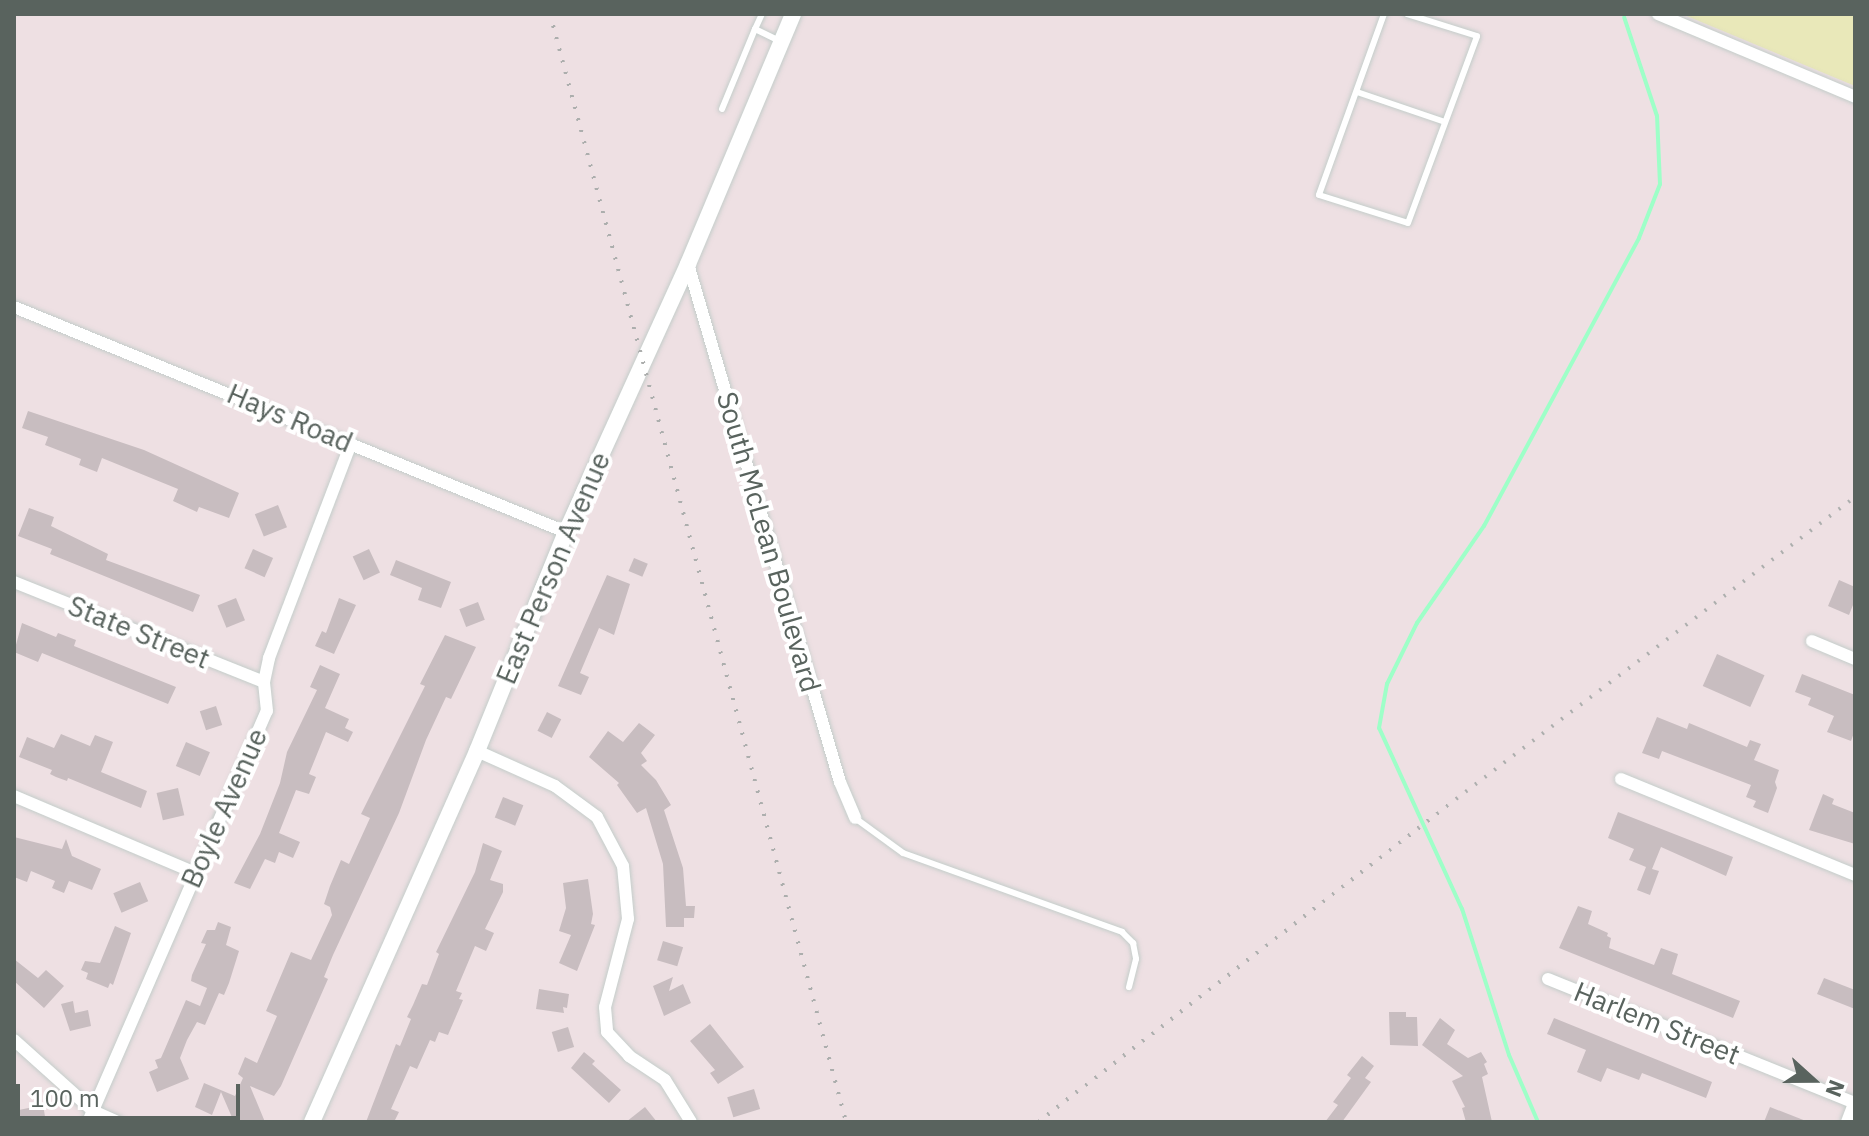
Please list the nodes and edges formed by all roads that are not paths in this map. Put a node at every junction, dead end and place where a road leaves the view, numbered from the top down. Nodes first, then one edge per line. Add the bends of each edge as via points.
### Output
1 (762, 14) edge
2 (793, 14) edge
3 (1384, 14) edge
4 (1409, 14) edge
5 (1666, 16) edge
6 (755, 29) junction
7 (781, 42) junction
8 (1357, 92) junction
9 (1855, 97) edge
10 (722, 109) dead end
11 (1445, 122) junction
12 (688, 264) junction
13 (14, 307) edge
14 (351, 443) junction
15 (566, 532) junction
16 (14, 582) edge
17 (1812, 641) dead end
18 (1855, 659) edge
19 (264, 682) junction
20 (477, 751) junction
21 (1621, 779) dead end
22 (14, 796) edge
23 (855, 818) joint
24 (195, 873) junction
25 (1855, 875) edge
26 (1548, 979) dead end
27 (1129, 987) dead end
28 (14, 1040) edge
29 (1855, 1102) edge
30 (91, 1116) edge
31 (118, 1122) edge
32 (312, 1122) edge
33 (691, 1122) edge
34 (1847, 1122) edge

1 - 6 lane
2 - 7 main road, East Person Avenue
3 - 8 lane
4 - 11 lane via 1477,36
5 - 9 street
6 - 7 lane
6 - 10 lane
7 - 12 main road, East Person Avenue
8 - 11 lane
8 - 11 lane via 1319,195 1408,223
12 - 15 main road, East Person Avenue
12 - 23 street, South McLean Boulevard
13 - 14 street, Hays Road
14 - 15 street, Hays Road
14 - 19 street, Boyle Avenue
15 - 20 main road, East Person Avenue
16 - 19 street, State Street
17 - 18 street
19 - 24 street, Boyle Avenue via 267,711
20 - 32 main road, East Person Avenue
20 - 33 street via 555,786 597,817 623,866 628,919 605,1007 607,1032 629,1056 665,1080
21 - 25 street
22 - 24 street
23 - 27 lane via 903,853 1122,932 1133,943 1136,959
24 - 30 street, Boyle Avenue
26 - 29 street, Harlem Street
28 - 30 street
29 - 34 street
30 - 31 street

